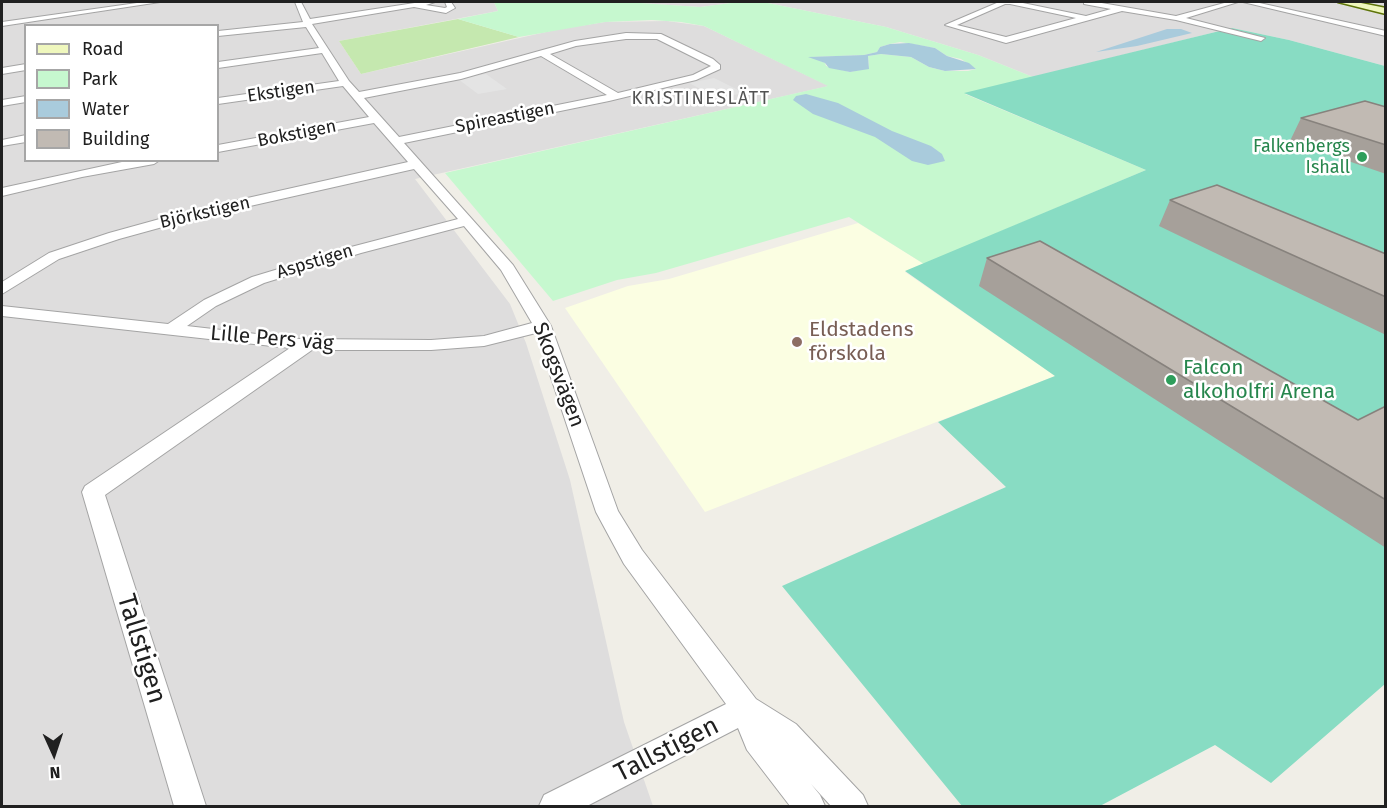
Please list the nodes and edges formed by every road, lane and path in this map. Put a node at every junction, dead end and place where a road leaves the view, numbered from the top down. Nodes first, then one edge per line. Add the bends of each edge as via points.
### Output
1 (156, 2) edge
2 (298, 2) edge
3 (432, 2) edge
4 (448, 2) edge
5 (1087, 2) edge
6 (1235, 2) edge
7 (1247, 2) edge
8 (1342, 2) edge
9 (411, 5) junction
10 (1122, 9) junction
11 (1386, 11) edge
12 (1086, 18) junction
13 (1176, 18) junction
14 (308, 23) junction
15 (2, 24) edge
16 (219, 34) edge
17 (1386, 34) edge
18 (1261, 38) dead end
19 (324, 50) junction
20 (542, 53) junction
21 (219, 65) edge
22 (24, 67) edge
23 (2, 71) edge
24 (350, 89) junction
25 (614, 95) junction
26 (24, 99) edge
27 (219, 101) edge
28 (2, 103) edge
29 (376, 119) junction
30 (24, 138) edge
31 (396, 141) junction
32 (2, 143) edge
33 (219, 149) edge
34 (143, 162) edge
35 (418, 164) junction
36 (2, 192) edge
37 (468, 221) junction
38 (2, 289) edge
39 (2, 311) edge
40 (542, 326) junction
41 (172, 329) junction
42 (308, 344) junction
43 (746, 709) junction
44 (190, 807) edge
45 (555, 807) edge
46 (809, 807) edge
47 (852, 807) edge

1 - 15 street
2 - 14 street, Skogsvägen
3 - 9 street
4 - 9 street via 451,8 443,11
5 - 10 street
6 - 13 street
7 - 17 street
8 - 11 street
9 - 14 street
10 - 12 street
10 - 13 street
12 - 12 street via 1006,40 949,25 1004,2
13 - 18 street
14 - 16 street
14 - 19 street, Skogsvägen
19 - 21 street
19 - 24 street, Skogsvägen
20 - 24 street, Ekstigen via 461,76
20 - 25 street
20 - 25 street, Spireastigen via 606,38 652,35 717,66 696,77
22 - 23 street
24 - 27 street, Ekstigen
24 - 29 street, Skogsvägen
25 - 31 street, Spireastigen
26 - 28 street
29 - 31 street, Skogsvägen
29 - 33 street, Bokstigen
30 - 32 street
31 - 35 street, Skogsvägen
34 - 36 street
35 - 37 street, Skogsvägen
35 - 38 street, Björkstigen via 185,216 114,236 54,256
37 - 40 street, Skogsvägen via 508,268
37 - 41 street, Aspstigen via 258,280 210,303
39 - 41 street, Lille Pers väg
40 - 42 street, Lille Pers väg via 473,342
40 - 43 street, Skogsvägen via 607,512 633,557
41 - 42 street, Lille Pers väg
42 - 44 street, Tallstigen via 93,492
43 - 45 street, Tallstigen
43 - 46 street, Skogsvägen via 757,740
43 - 47 street, Skogsvägen via 786,734

